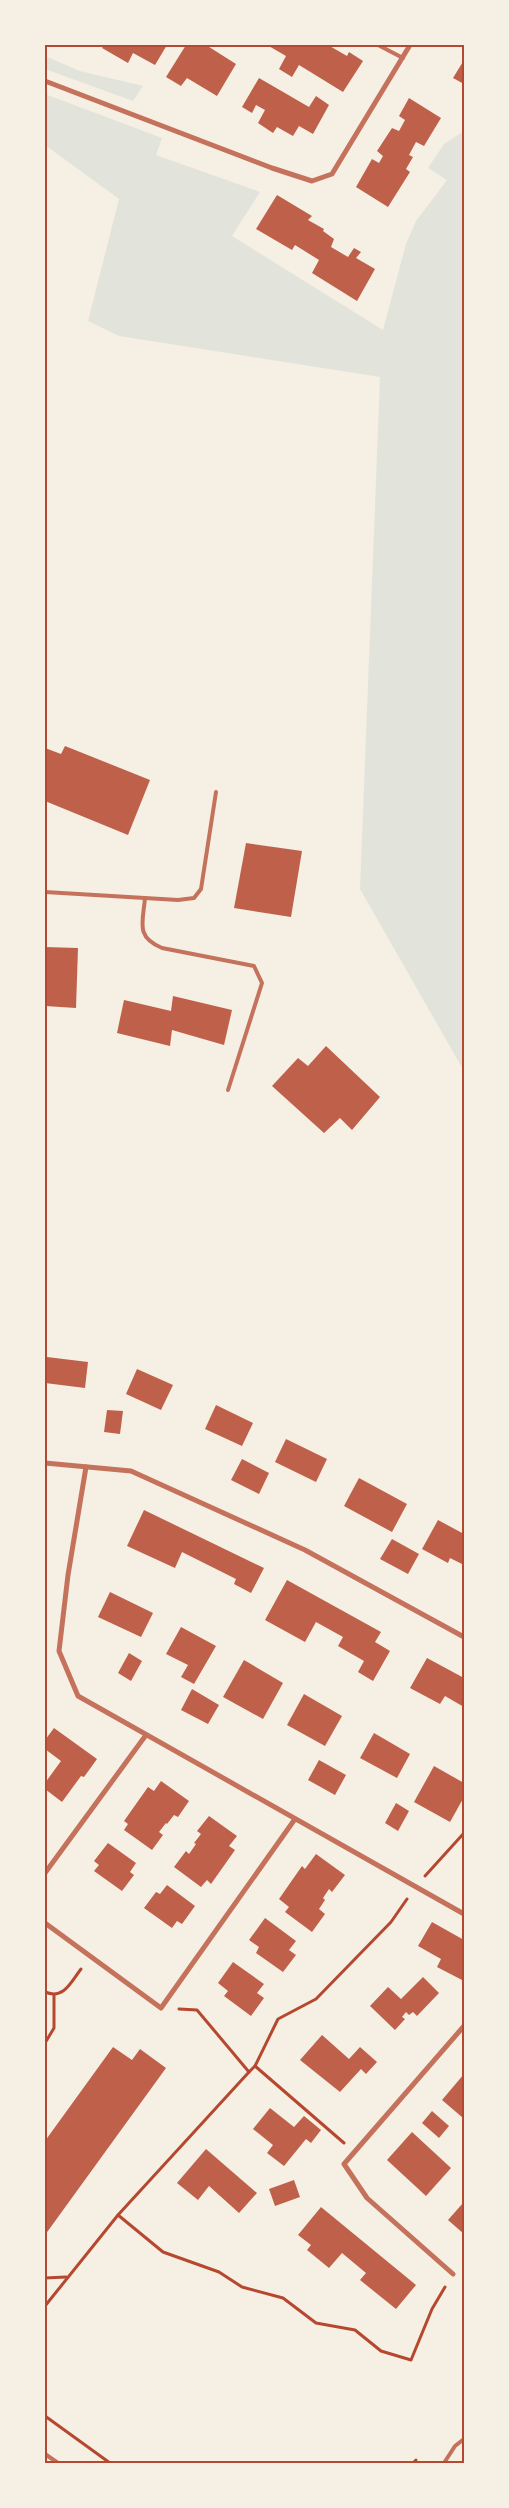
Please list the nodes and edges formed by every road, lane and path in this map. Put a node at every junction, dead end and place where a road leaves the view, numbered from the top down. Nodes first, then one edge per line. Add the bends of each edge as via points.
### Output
1 (378, 45) edge
2 (410, 45) edge
3 (403, 58) junction
4 (45, 81) edge
5 (216, 792) dead end
6 (45, 892) edge
7 (145, 898) junction
8 (228, 1090) dead end
9 (45, 1463) edge
10 (86, 1467) junction
11 (464, 1638) edge
12 (146, 1735) junction
13 (295, 1819) junction
14 (464, 1833) edge
15 (45, 1873) edge
16 (416, 1887) junction
17 (464, 1914) edge
18 (45, 1923) edge
19 (90, 1956) junction
20 (45, 1992) edge
21 (54, 1995) junction
22 (161, 2008) junction
23 (464, 2026) edge
24 (45, 2043) edge
25 (255, 2066) junction
26 (249, 2072) junction
27 (354, 2152) junction
28 (118, 2215) junction
29 (453, 2274) joint
30 (66, 2277) junction
31 (45, 2278) edge
32 (45, 2306) edge
33 (45, 2416) edge
34 (464, 2439) edge
35 (45, 2454) edge
36 (58, 2463) edge
37 (110, 2463) edge
38 (444, 2463) edge

1 - 3 lane
2 - 3 street
3 - 4 street via 332,174 312,181
5 - 7 lane via 201,889 194,898
6 - 7 lane
7 - 8 lane via 142,933 148,942 162,948 254,966 262,983
9 - 10 street
10 - 11 street via 131,1471 305,1550
10 - 12 street via 59,1651 78,1696
12 - 13 street
12 - 15 street
13 - 16 street
13 - 22 street
14 - 16 path
16 - 17 street
16 - 25 path via 391,1922 316,1999 278,2019
18 - 19 street
19 - 21 path via 64,1992
19 - 22 street
20 - 21 path
21 - 24 path via 54,2028
22 - 26 path via 197,2010
23 - 27 street
25 - 26 path
25 - 27 path
26 - 28 path
27 - 29 street via 344,2164 367,2198
28 - 29 path via 163,2252 219,2272 242,2287 283,2298 316,2323 355,2330 381,2351 411,2360 432,2309
28 - 30 path
30 - 31 path
30 - 32 path
33 - 37 path
34 - 38 lane
35 - 36 lane

